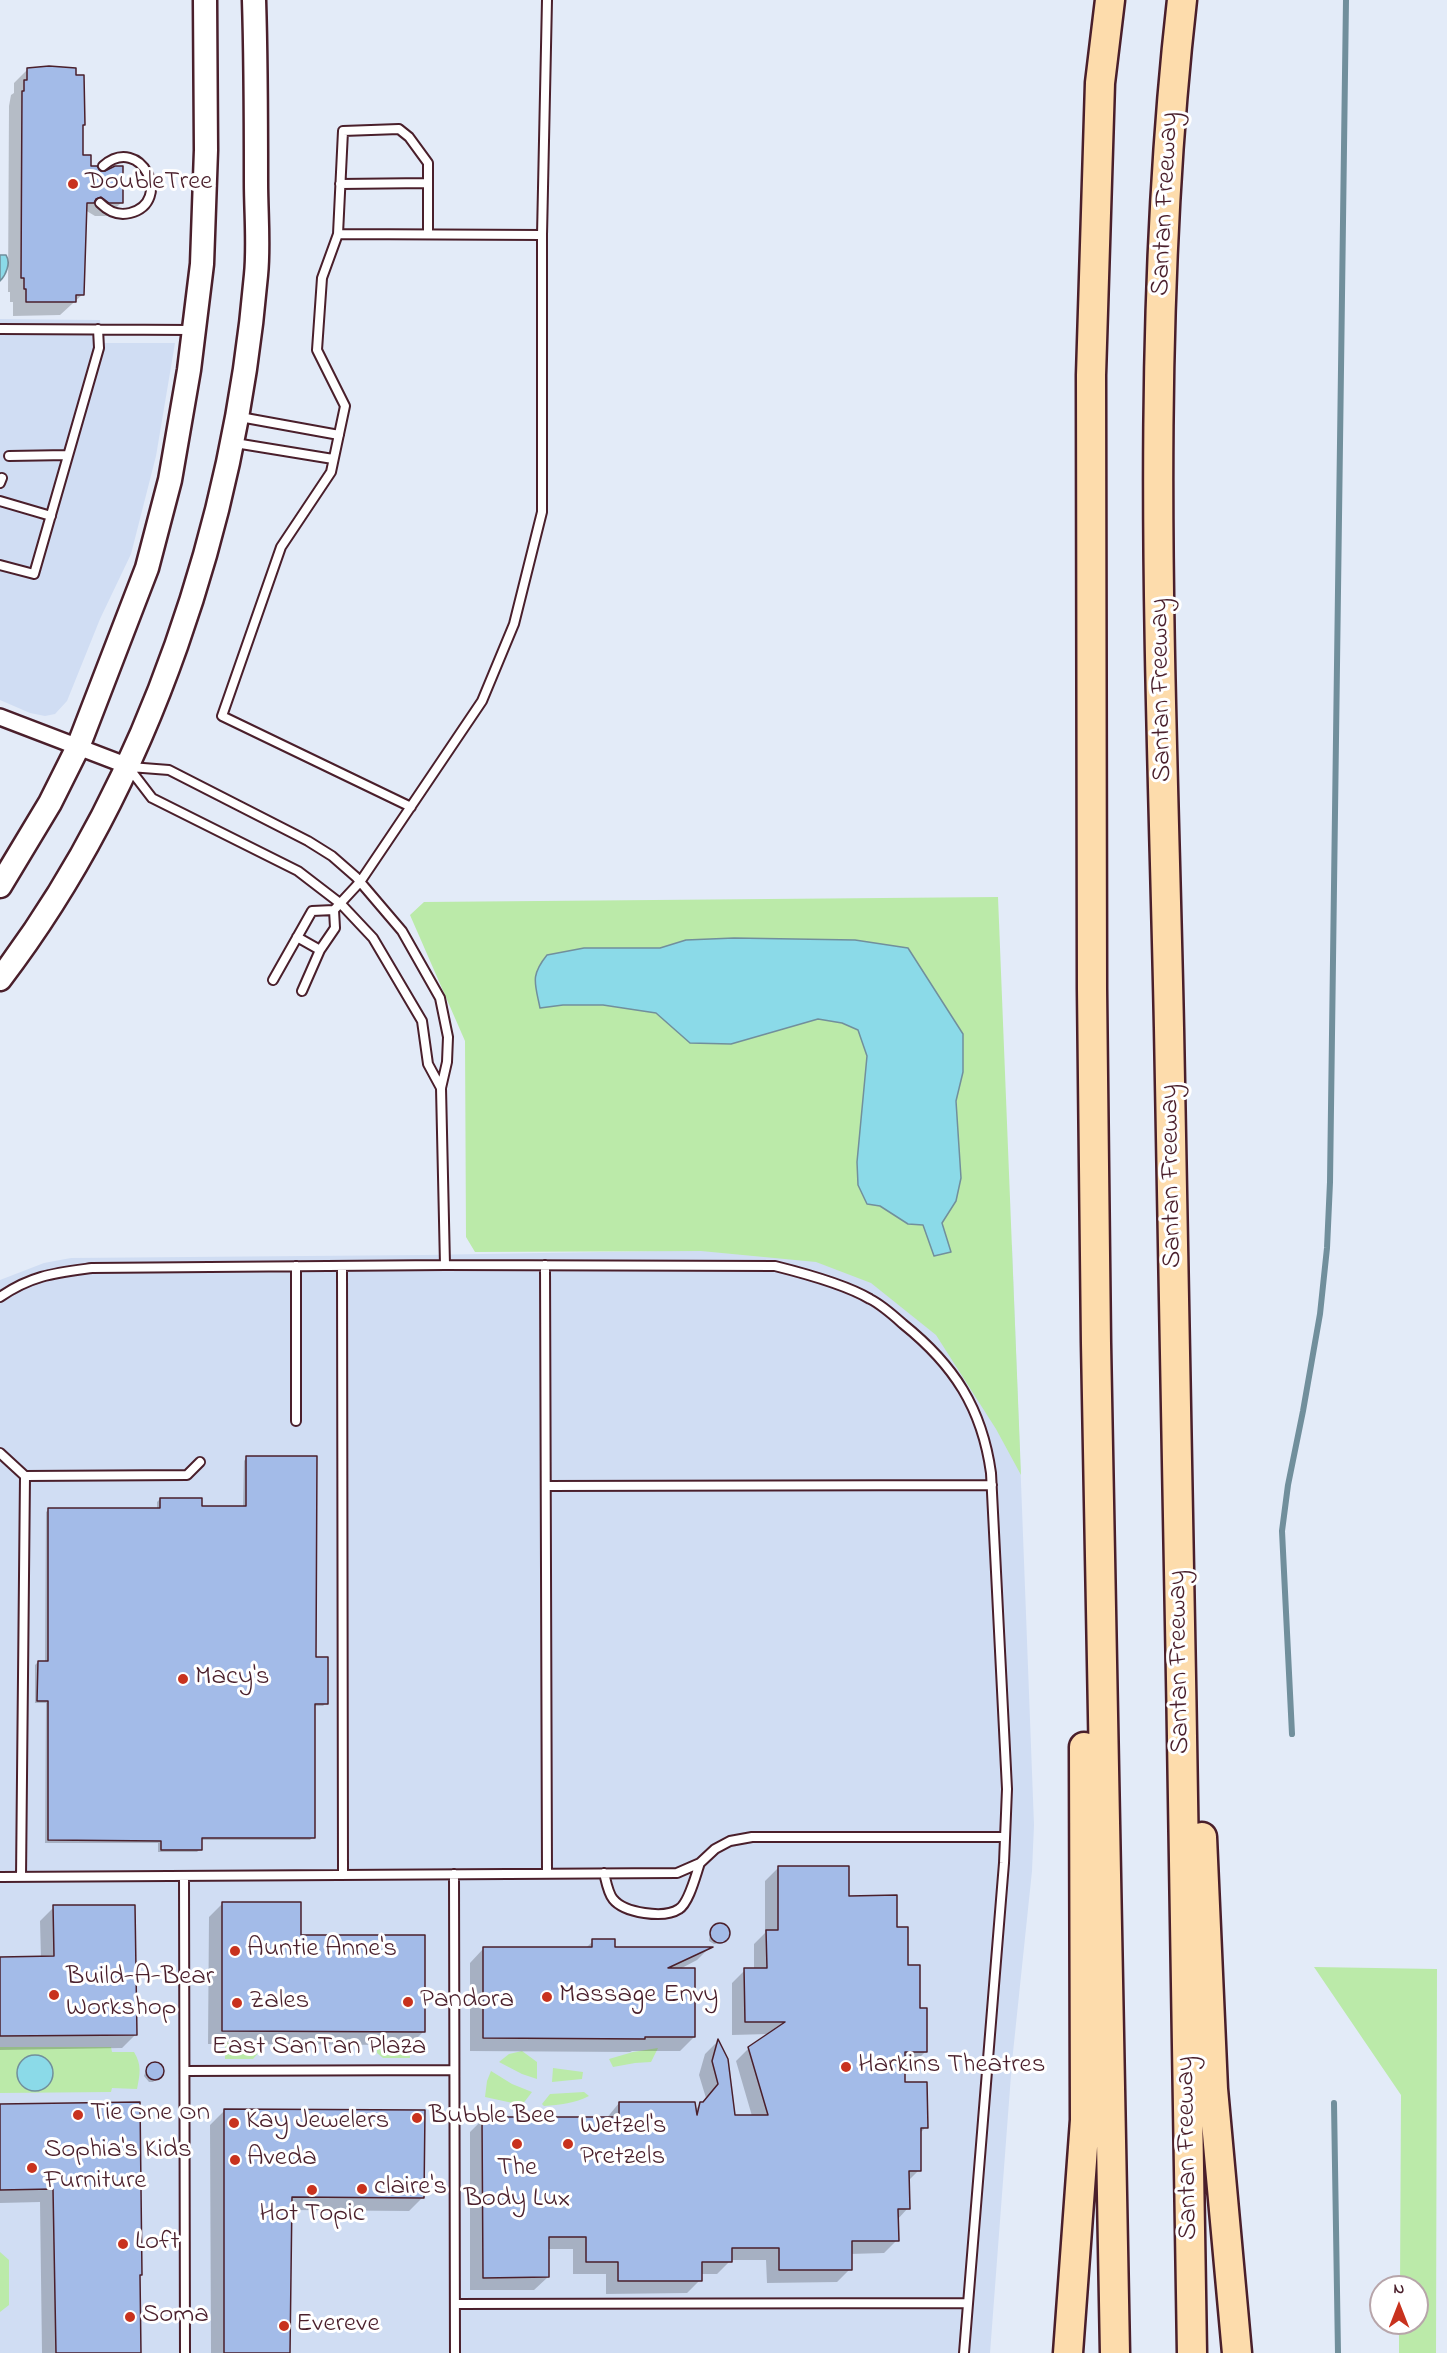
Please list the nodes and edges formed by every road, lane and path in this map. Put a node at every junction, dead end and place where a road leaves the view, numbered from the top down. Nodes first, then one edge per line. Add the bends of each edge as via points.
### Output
1 (205, 0) edge
2 (254, 0) edge
3 (547, 0) edge
4 (1110, 0) edge
5 (1182, 0) edge
6 (103, 166) dead end
7 (428, 183) junction
8 (340, 184) junction
9 (100, 203) dead end
10 (338, 234) junction
11 (428, 234) junction
12 (542, 235) junction
13 (0, 329) edge
14 (98, 330) junction
15 (194, 330) junction
16 (237, 417) junction
17 (339, 435) junction
18 (234, 442) junction
19 (68, 455) junction
20 (9, 456) dead end
21 (333, 459) junction
22 (0, 501) edge
23 (51, 516) junction
24 (0, 565) edge
25 (0, 717) edge
26 (78, 747) junction
27 (128, 766) junction
28 (411, 807) junction
29 (360, 882) junction
30 (0, 886) edge
31 (341, 904) junction
32 (334, 910) junction
33 (297, 937) junction
34 (320, 950) junction
35 (0, 979) edge
36 (273, 980) dead end
37 (302, 992) dead end
38 (441, 1088) junction
39 (445, 1265) junction
40 (545, 1265) junction
41 (296, 1266) junction
42 (342, 1266) junction
43 (0, 1297) edge
44 (1096, 1343) junction
45 (296, 1421) dead end
46 (0, 1453) edge
47 (200, 1462) dead end
48 (25, 1476) junction
49 (992, 1485) junction
50 (546, 1486) junction
51 (1181, 1726) junction
52 (1005, 1837) junction
53 (700, 1863) junction
54 (604, 1873) junction
55 (454, 1874) junction
56 (547, 1874) junction
57 (343, 1875) junction
58 (21, 1876) junction
59 (184, 1876) junction
60 (0, 1877) edge
61 (454, 2070) junction
62 (185, 2071) junction
63 (968, 2303) junction
64 (454, 2304) junction
65 (185, 2353) edge
66 (455, 2353) edge
67 (964, 2353) edge
68 (1068, 2353) edge
69 (1115, 2353) edge
70 (1192, 2353) edge
71 (1237, 2353) edge

1 - 15 main road via 206,150 202,264
2 - 16 main road via 256,272
3 - 12 lane
4 - 44 highway via 1100,83 1091,375
5 - 51 highway, Santan Freeway via 1167,151 1158,466
6 - 9 lane via 117,158 135,160 148,172 151,190 143,206 127,214 108,210
7 - 8 lane
7 - 8 lane via 428,163 399,129 343,130
7 - 11 lane
8 - 10 lane
10 - 11 lane
10 - 17 lane via 322,278 317,350 345,406
11 - 12 lane
12 - 28 lane via 542,512 514,624 482,700
13 - 14 lane
14 - 15 lane
14 - 19 lane via 99,348
15 - 26 main road via 170,480 147,568
16 - 17 lane
16 - 18 main road
17 - 21 lane
18 - 21 lane
18 - 27 main road via 194,593
19 - 20 lane
19 - 23 lane
21 - 28 lane via 331,472 281,547 222,716
22 - 23 lane
23 - 24 lane via 34,574
25 - 26 street
26 - 27 street
26 - 30 main road
27 - 29 lane via 169,770 308,841 332,856
27 - 31 lane via 152,798 298,871
27 - 35 main road via 74,868
28 - 29 lane
29 - 31 lane
29 - 38 lane via 402,931 440,998 448,1037
31 - 32 lane
31 - 38 lane via 373,938 423,1021 428,1064
32 - 33 lane via 312,911
32 - 34 lane via 335,928
33 - 34 lane
33 - 36 lane
34 - 37 lane
38 - 39 lane
39 - 40 lane
39 - 42 lane
40 - 49 lane via 775,1266 869,1298 915,1334 947,1366 965,1392 987,1443
40 - 50 lane
41 - 42 lane
41 - 43 lane via 92,1268 41,1277 19,1284
41 - 45 lane
42 - 57 lane
44 - 68 highway via 1084,1682 1085,2120
44 - 69 highway
46 - 48 lane
47 - 48 lane via 187,1475
48 - 58 lane
49 - 50 lane
49 - 52 lane via 1007,1789
50 - 56 lane
51 - 70 highway, Santan Freeway
51 - 71 highway via 1201,1808 1213,2089
52 - 53 lane via 752,1837 730,1840
52 - 63 lane
53 - 54 lane via 677,1873
53 - 54 lane via 680,1909 668,1913 627,1910 612,1899
54 - 56 lane
55 - 56 lane
55 - 57 lane
55 - 61 lane
57 - 59 lane
58 - 59 lane
58 - 60 lane
59 - 62 lane
61 - 62 lane, East SanTan Plaza
61 - 64 lane
62 - 65 lane
63 - 64 lane
63 - 67 lane
64 - 66 lane

